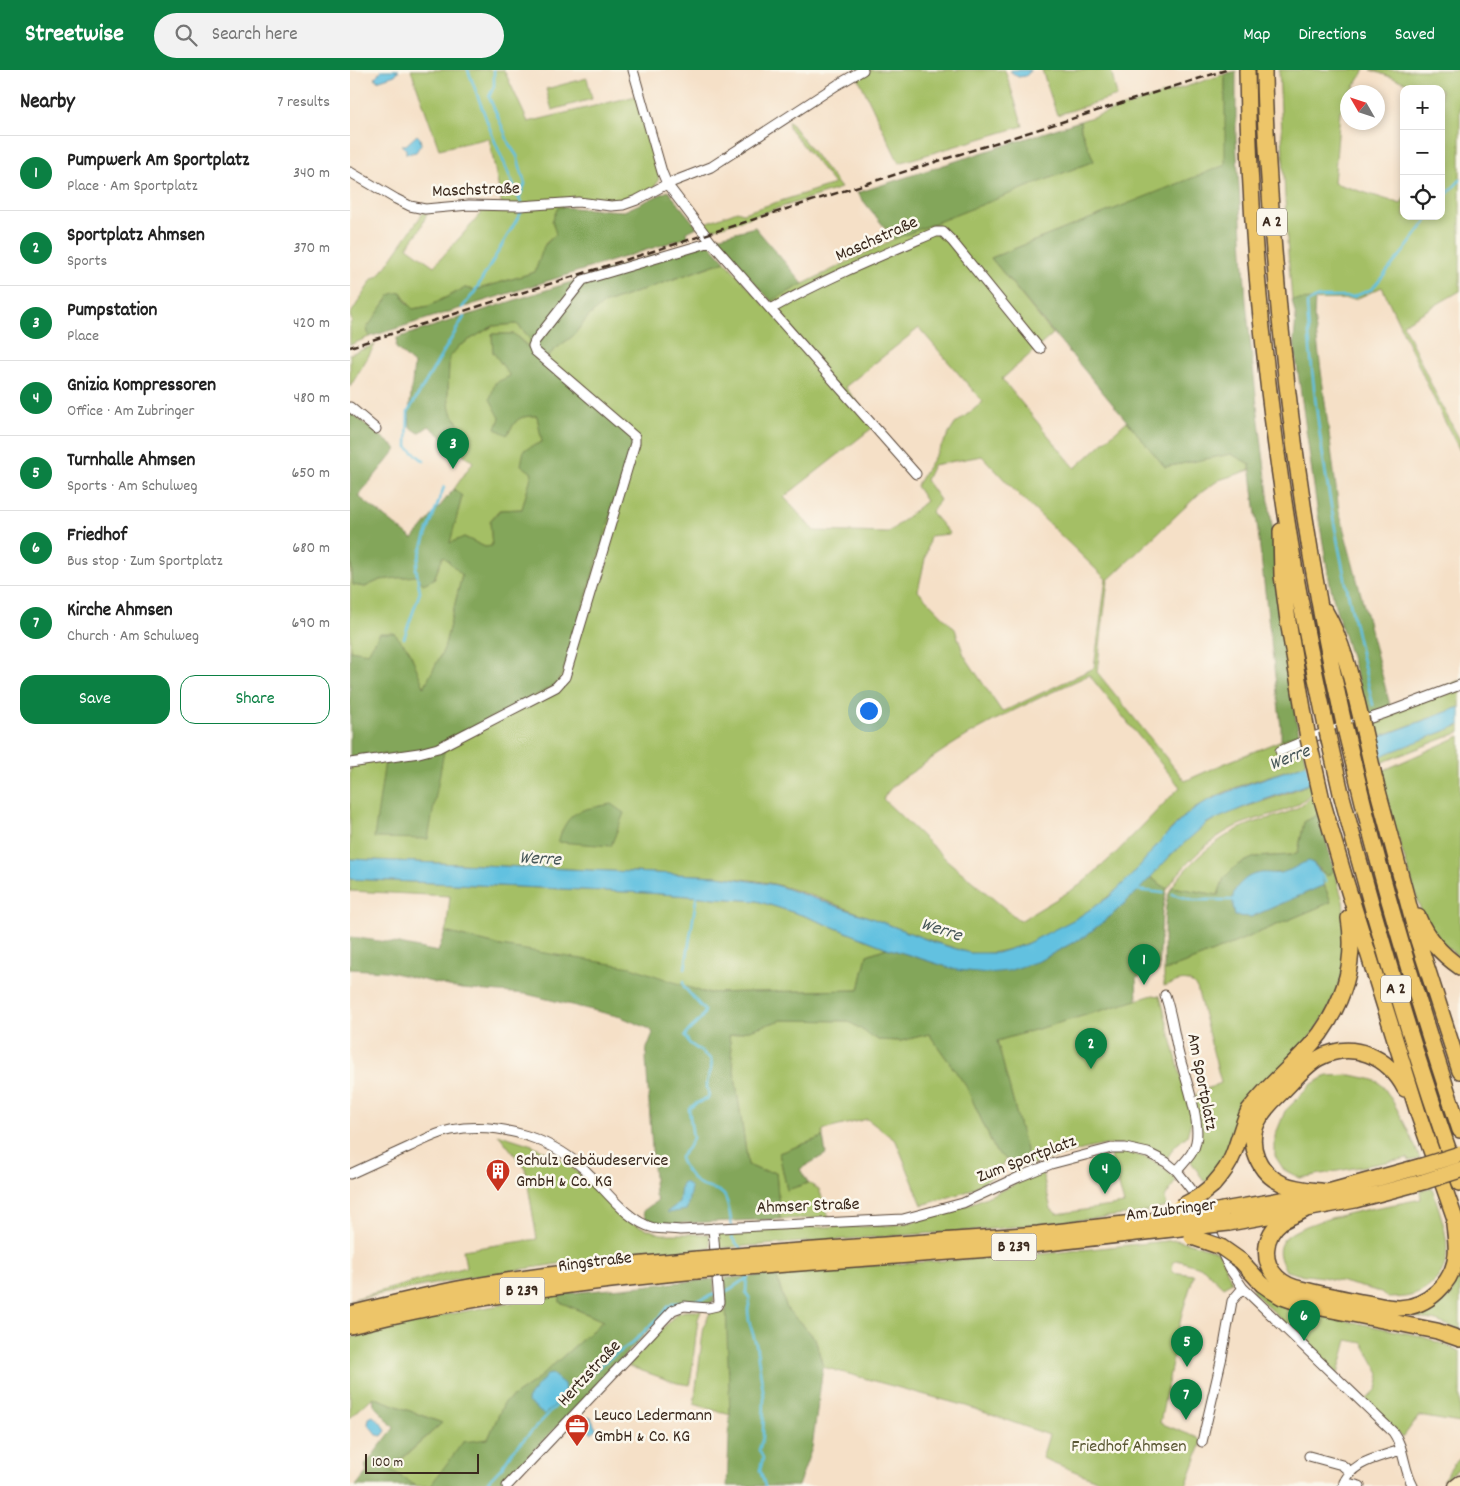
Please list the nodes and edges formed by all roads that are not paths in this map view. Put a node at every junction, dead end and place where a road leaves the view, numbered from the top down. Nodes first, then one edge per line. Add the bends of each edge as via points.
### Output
1 (633, 70) edge
2 (863, 70) edge
3 (1264, 74) edge
4 (1247, 76) edge
5 (350, 172) edge
6 (667, 184) junction
7 (711, 242) junction
8 (771, 310) junction
9 (1040, 348) dead end
10 (350, 407) edge
11 (376, 430) dead end
12 (916, 474) dead end
13 (1280, 475) junction
14 (1320, 602) junction
15 (1460, 685) edge
16 (1280, 751) dead end
17 (350, 763) edge
18 (1345, 879) junction
19 (1403, 887) junction
20 (1460, 967) edge
21 (1165, 995) dead end
22 (1460, 1071) edge
23 (1419, 1116) junction
24 (1460, 1130) edge
25 (1460, 1154) edge
26 (1460, 1170) edge
27 (1177, 1171) junction
28 (1424, 1173) junction
29 (350, 1174) edge
30 (1460, 1183) edge
31 (1328, 1192) junction
32 (1306, 1210) junction
33 (1452, 1210) junction
34 (1226, 1216) junction
35 (904, 1219) joint
36 (1187, 1222) junction
37 (716, 1228) junction
38 (1142, 1228) junction
39 (1460, 1233) edge
40 (697, 1265) junction
41 (1243, 1288) junction
42 (350, 1314) edge
43 (350, 1326) edge
44 (1460, 1339) edge
45 (1202, 1442) dead end
46 (1400, 1450) junction
47 (1310, 1456) dead end
48 (1350, 1472) junction
49 (1460, 1482) edge
50 (1344, 1484) edge
51 (507, 1486) edge
52 (1360, 1486) edge
53 (1413, 1486) edge
54 (1455, 1486) edge

1 - 6 street
2 - 6 street, Maschstraße via 711,167
3 - 14 highway, A 2 via 1284,366 1302,506
4 - 13 highway, A 2 via 1258,288
5 - 6 street, Maschstraße via 410,206 425,209 578,202 617,206 637,200
6 - 7 street
7 - 8 street
7 - 17 street via 583,280 535,340 535,351 635,437 561,683 438,748
8 - 9 street, Maschstraße via 848,270 936,232 943,232
8 - 12 street
10 - 11 street
13 - 18 highway, bridge via 1282,574 1288,621 1308,738
13 - 30 highway, A 2, bridge via 1295,573 1341,793 1402,1010
14 - 19 highway, bridge via 1336,629 1347,663
14 - 24 highway, A 2, bridge via 1344,724 1399,941
15 - 16 street
18 - 23 highway
18 - 36 highway, bridge via 1352,938 1350,965 1335,1010 1319,1034 1249,1110 1233,1156 1213,1185 1197,1198
19 - 20 highway via 1434,944
19 - 22 highway
21 - 27 street, Am Sportplatz via 1196,1121 1193,1151
23 - 31 highway via 1400,1079 1368,1054 1346,1050 1331,1053 1304,1069 1265,1109 1254,1132 1256,1159 1272,1178 1283,1184
23 - 33 highway
25 - 28 highway, Am Zubringer / B 239, bridge
26 - 28 highway, Am Zubringer / B 239, bridge
27 - 35 street, Zum Sportplatz via 1148,1153 1112,1148 1051,1164 963,1203
27 - 41 street, Zum Sportplatz via 1191,1189 1230,1269
28 - 31 highway, Am Zubringer / B 239
28 - 32 highway, Am Zubringer / B 239 via 1355,1200
29 - 37 street, Ahmser Straße via 450,1130 501,1130 536,1140 572,1159 635,1220 654,1228
31 - 34 highway, Am Zubringer / B 239
32 - 33 highway via 1282,1222 1269,1239 1267,1258 1278,1278 1301,1290 1401,1308 1431,1297 1453,1270 1456,1247
32 - 34 highway, Am Zubringer / B 239
33 - 39 highway
34 - 36 highway, Am Zubringer / B 239, bridge
35 - 37 street, Ahmser Straße
36 - 38 highway
36 - 38 highway, Am Zubringer / B 239
36 - 44 highway, bridge via 1241,1261 1262,1284 1277,1294 1302,1304 1437,1331
37 - 51 street, Hertzstraße via 720,1300 717,1306 684,1306 673,1310
38 - 40 highway, Am Zubringer / B 239, bridge via 884,1252
40 - 42 highway, Ringstraße / B 239 via 615,1266 456,1289
40 - 43 highway, Ringstraße / B 239 via 441,1305
41 - 45 street via 1232,1302
41 - 46 street, Zum Sportplatz via 1394,1432
46 - 48 street via 1369,1459
46 - 53 street, Zum Sportplatz
47 - 48 street via 1342,1465
48 - 50 street
49 - 54 main road
50 - 52 street

